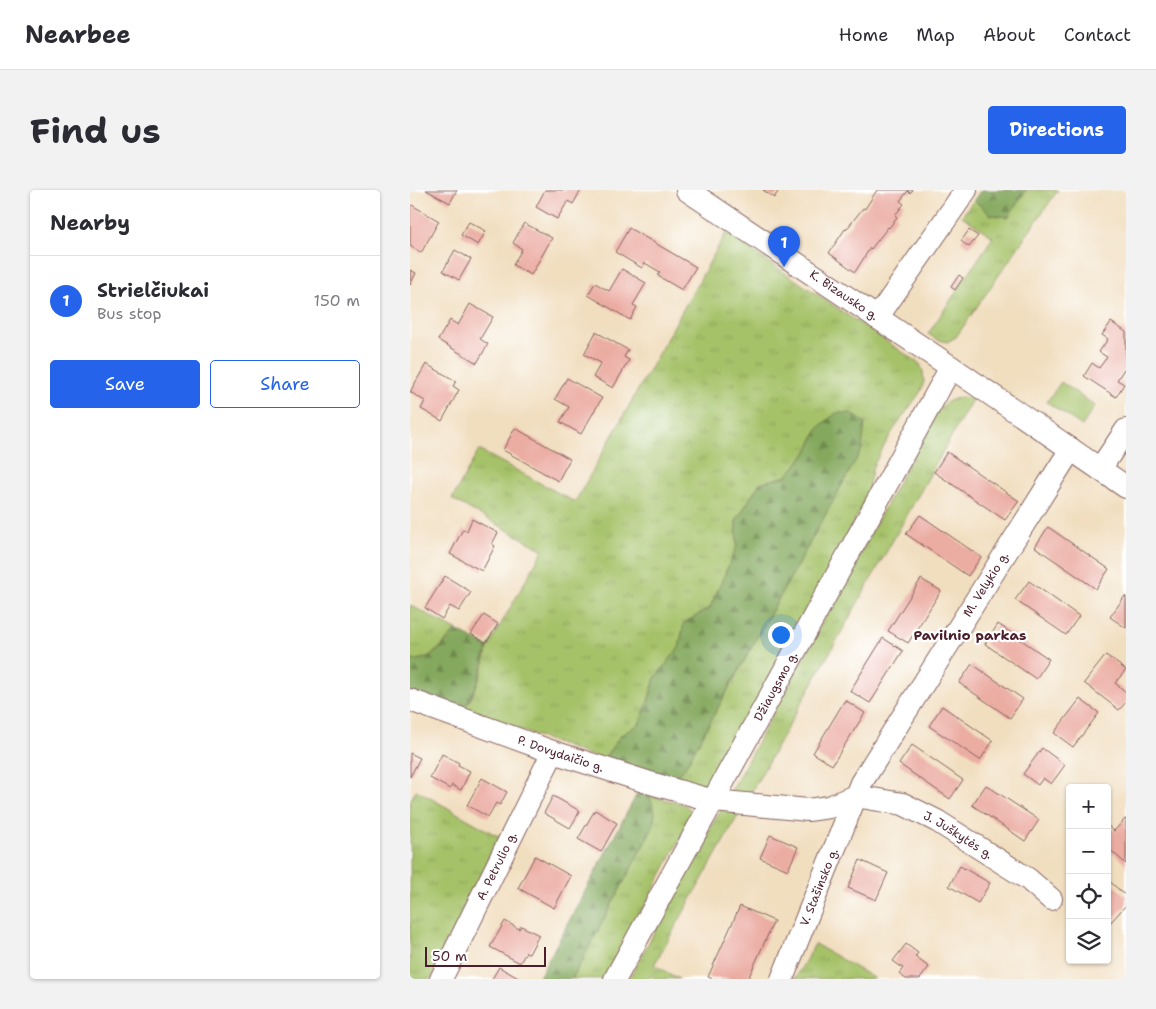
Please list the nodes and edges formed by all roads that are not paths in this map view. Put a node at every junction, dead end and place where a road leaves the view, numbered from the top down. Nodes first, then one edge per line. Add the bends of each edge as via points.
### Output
1 (687, 190) edge
2 (966, 190) edge
3 (877, 318) junction
4 (952, 368) junction
5 (1126, 430) edge
6 (1070, 449) junction
7 (1100, 469) junction
8 (1126, 487) edge
9 (410, 700) edge
10 (552, 752) junction
11 (855, 796) junction
12 (714, 801) junction
13 (1051, 899) dead end
14 (440, 979) edge
15 (615, 979) edge
16 (782, 979) edge

1 - 3 street, K. Bizausko g.
2 - 3 street
3 - 4 street, K. Bizausko g.
4 - 6 street, K. Bizausko g.
4 - 12 street, Džiaugsmo g.
5 - 7 street
6 - 7 street, K. Bizausko g.
6 - 11 street, M. Velykio g.
7 - 8 street, K. Bizausko g.
9 - 10 street, P. Dovydaičio g.
10 - 12 street, P. Dovydaičio g.
10 - 14 street, A. Petrulio g.
11 - 12 street, P. Dovydaičio g. via 829,807 808,810
11 - 13 street, J. Juškytės g. via 903,804 937,820 1028,879
11 - 16 street, V. Stašinsko g.
12 - 15 street, Džiaugsmo g.

